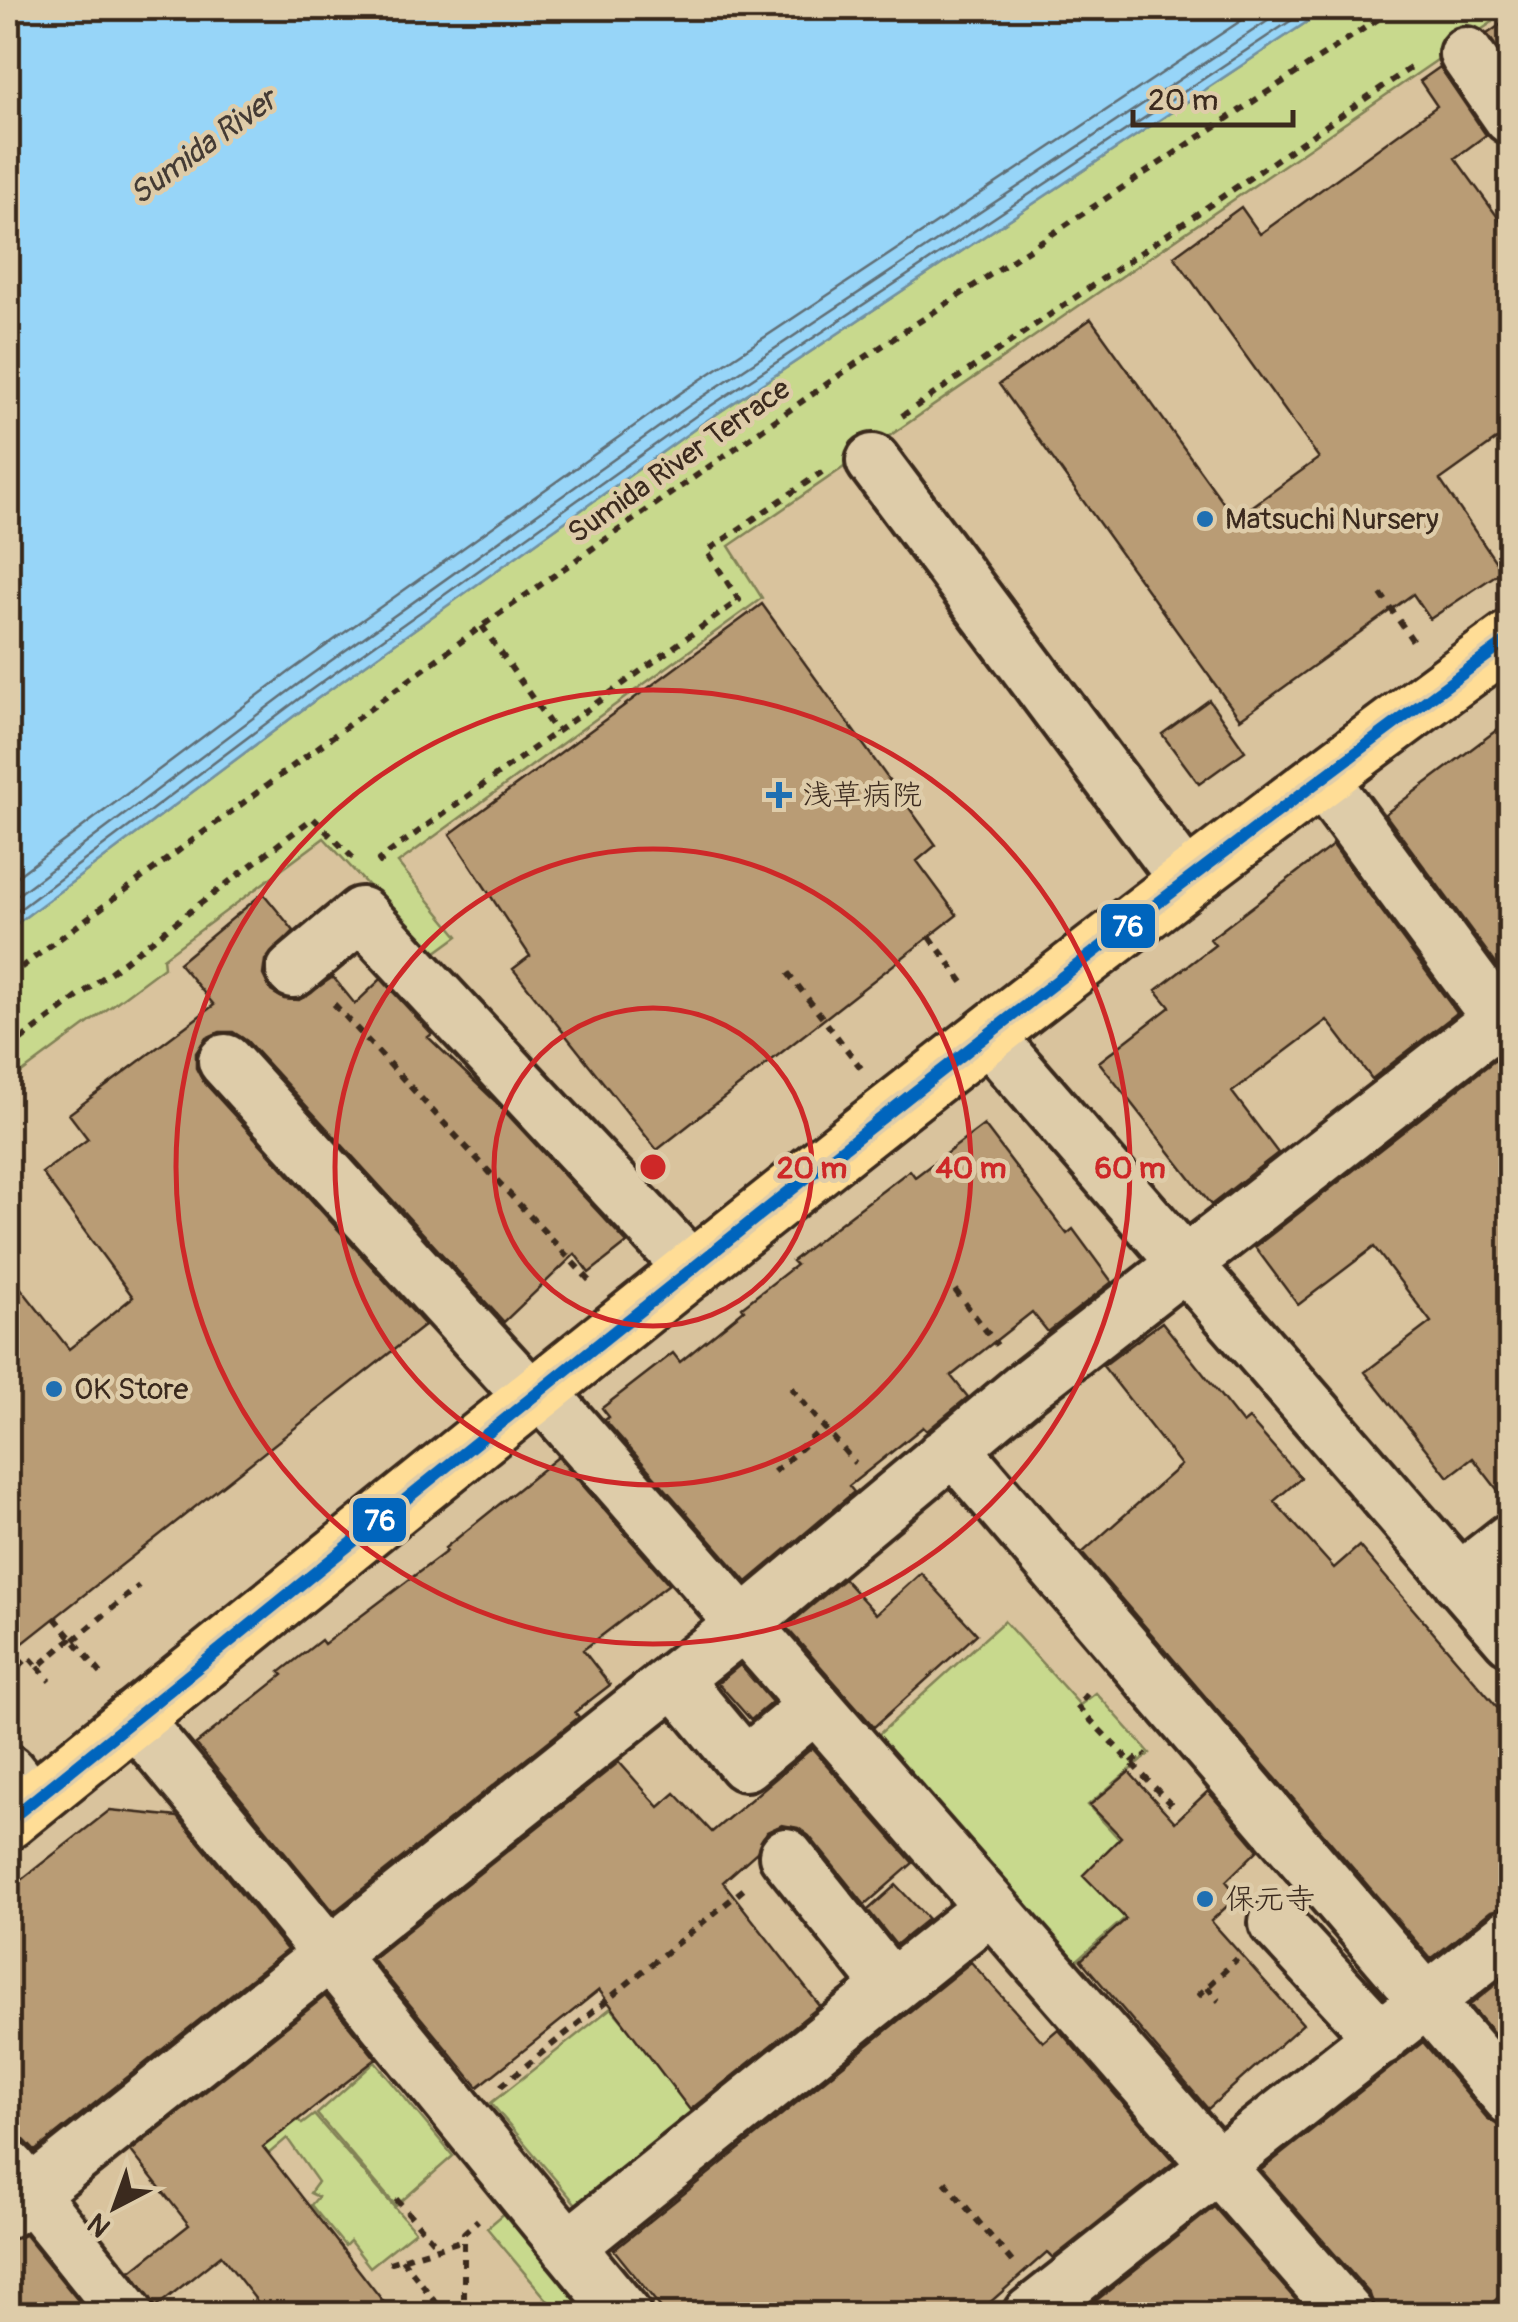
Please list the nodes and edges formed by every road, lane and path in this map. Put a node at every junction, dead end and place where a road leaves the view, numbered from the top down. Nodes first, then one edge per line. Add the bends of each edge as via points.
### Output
1 (1394, 8) edge
2 (1445, 56) joint
3 (1510, 117) edge
4 (880, 444) joint
5 (822, 472) dead end
6 (1380, 594) dead end
7 (482, 626) junction
8 (1510, 640) edge
9 (1418, 649) dead end
10 (556, 732) junction
11 (1321, 778) junction
12 (366, 870) dead end
13 (391, 873) dead end
14 (1187, 881) junction
15 (930, 937) dead end
16 (788, 972) dead end
17 (8, 976) edge
18 (311, 985) joint
19 (978, 1013) junction
20 (1507, 1021) edge
21 (8, 1050) edge
22 (225, 1062) dead end
23 (864, 1072) dead end
24 (1183, 1264) junction
25 (692, 1270) junction
26 (594, 1286) dead end
27 (955, 1290) dead end
28 (1029, 1385) junction
29 (792, 1388) dead end
30 (537, 1395) junction
31 (824, 1426) junction
32 (942, 1456) junction
33 (774, 1472) dead end
34 (888, 1500) junction
35 (1510, 1540) edge
36 (1459, 1580) junction
37 (138, 1586) dead end
38 (55, 1618) dead end
39 (742, 1625) junction
40 (1510, 1638) edge
41 (73, 1639) junction
42 (8, 1656) edge
43 (38, 1667) junction
44 (674, 1679) junction
45 (50, 1681) dead end
46 (1087, 1694) dead end
47 (119, 1698) junction
48 (816, 1706) junction
49 (1143, 1753) dead end
50 (1132, 1764) junction
51 (16, 1797) edge
52 (1176, 1810) dead end
53 (786, 1855) joint
54 (991, 1907) junction
55 (1276, 1923) dead end
56 (1510, 1935) edge
57 (330, 1951) junction
58 (891, 1986) junction
59 (1207, 1988) dead end
60 (1219, 2001) dead end
61 (1427, 2003) junction
62 (1382, 2038) junction
63 (496, 2090) dead end
64 (1510, 2098) edge
65 (1217, 2168) junction
66 (945, 2182) dead end
67 (15, 2190) edge
68 (396, 2199) dead end
69 (489, 2210) dead end
70 (464, 2240) junction
71 (568, 2247) junction
72 (439, 2248) junction
73 (402, 2260) junction
74 (389, 2263) dead end
75 (1024, 2292) edge
76 (127, 2314) edge
77 (445, 2314) edge
78 (464, 2314) edge
79 (624, 2314) edge
80 (1347, 2314) edge

1 - 7 path, Sumida River Terrace via 860,360
2 - 3 street
2 - 4 path
4 - 14 street
5 - 10 path via 707,551 739,600
6 - 9 path
7 - 10 path
7 - 17 path, Sumida River Terrace
8 - 11 main road
10 - 13 path via 379,860
11 - 14 main road
11 - 20 street
12 - 21 path via 313,818
14 - 19 main road
15 - 19 path
16 - 23 path
18 - 25 street via 361,914
18 - 26 path
19 - 24 street
19 - 25 main road
20 - 24 street
22 - 30 street
24 - 28 street
24 - 36 street
25 - 30 main road
27 - 28 path
28 - 32 street
29 - 31 path
30 - 39 street
30 - 47 main road
31 - 33 path
31 - 34 path
32 - 34 street
32 - 61 street via 965,1462
34 - 39 street
35 - 36 street
36 - 40 street
37 - 41 path
38 - 41 path
39 - 44 street
39 - 48 street
41 - 43 path
41 - 47 path
42 - 43 path via 18,1667 29,1657
43 - 45 path
44 - 48 street via 745,1764
44 - 57 street
46 - 50 path via 1077,1706
47 - 51 main road
47 - 57 street
48 - 54 street
49 - 50 path
50 - 52 path
53 - 58 street
53 - 63 path
54 - 58 street
54 - 65 street
55 - 62 street
56 - 61 street
57 - 67 street
57 - 71 street
58 - 71 street
59 - 60 path
61 - 62 street
61 - 64 street
62 - 65 street
65 - 75 street
65 - 80 street
66 - 75 path
67 - 76 street
68 - 72 path
69 - 70 path
70 - 72 path
70 - 78 path
71 - 79 street
72 - 73 path
73 - 74 path
73 - 77 path

